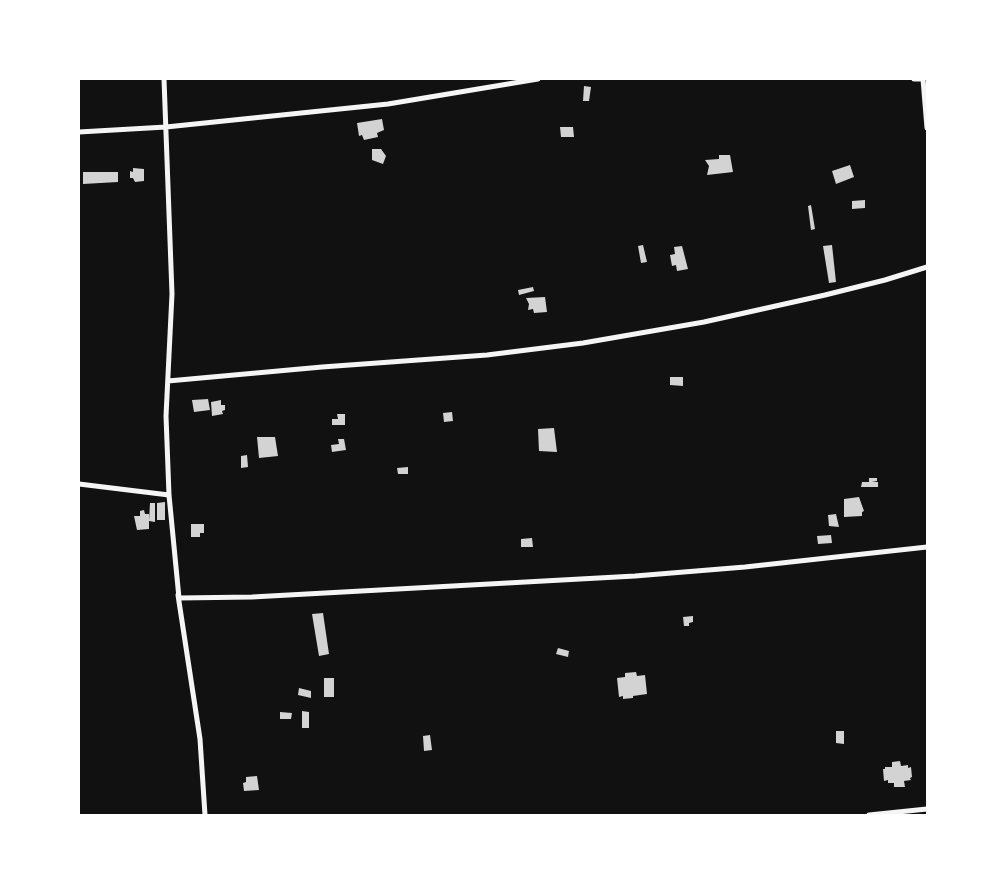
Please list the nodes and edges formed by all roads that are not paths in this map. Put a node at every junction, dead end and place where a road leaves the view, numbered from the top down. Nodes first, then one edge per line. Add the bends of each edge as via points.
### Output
1 (164, 79) edge
2 (538, 79) edge
3 (914, 79) edge
4 (923, 79) edge
5 (166, 127) junction
6 (927, 128) edge
7 (79, 132) edge
8 (927, 267) edge
9 (168, 381) junction
10 (79, 484) edge
11 (169, 495) junction
12 (927, 547) edge
13 (179, 598) junction
14 (927, 809) edge
15 (205, 815) edge
16 (869, 815) edge

1 - 5 street
2 - 5 street via 388,104
3 - 4 street
4 - 6 street
5 - 7 street
5 - 9 street via 172,294
8 - 9 street via 825,296 583,344
9 - 11 street
10 - 11 street
11 - 13 street
12 - 13 street via 635,576 252,597
13 - 15 street via 200,739
14 - 16 street

